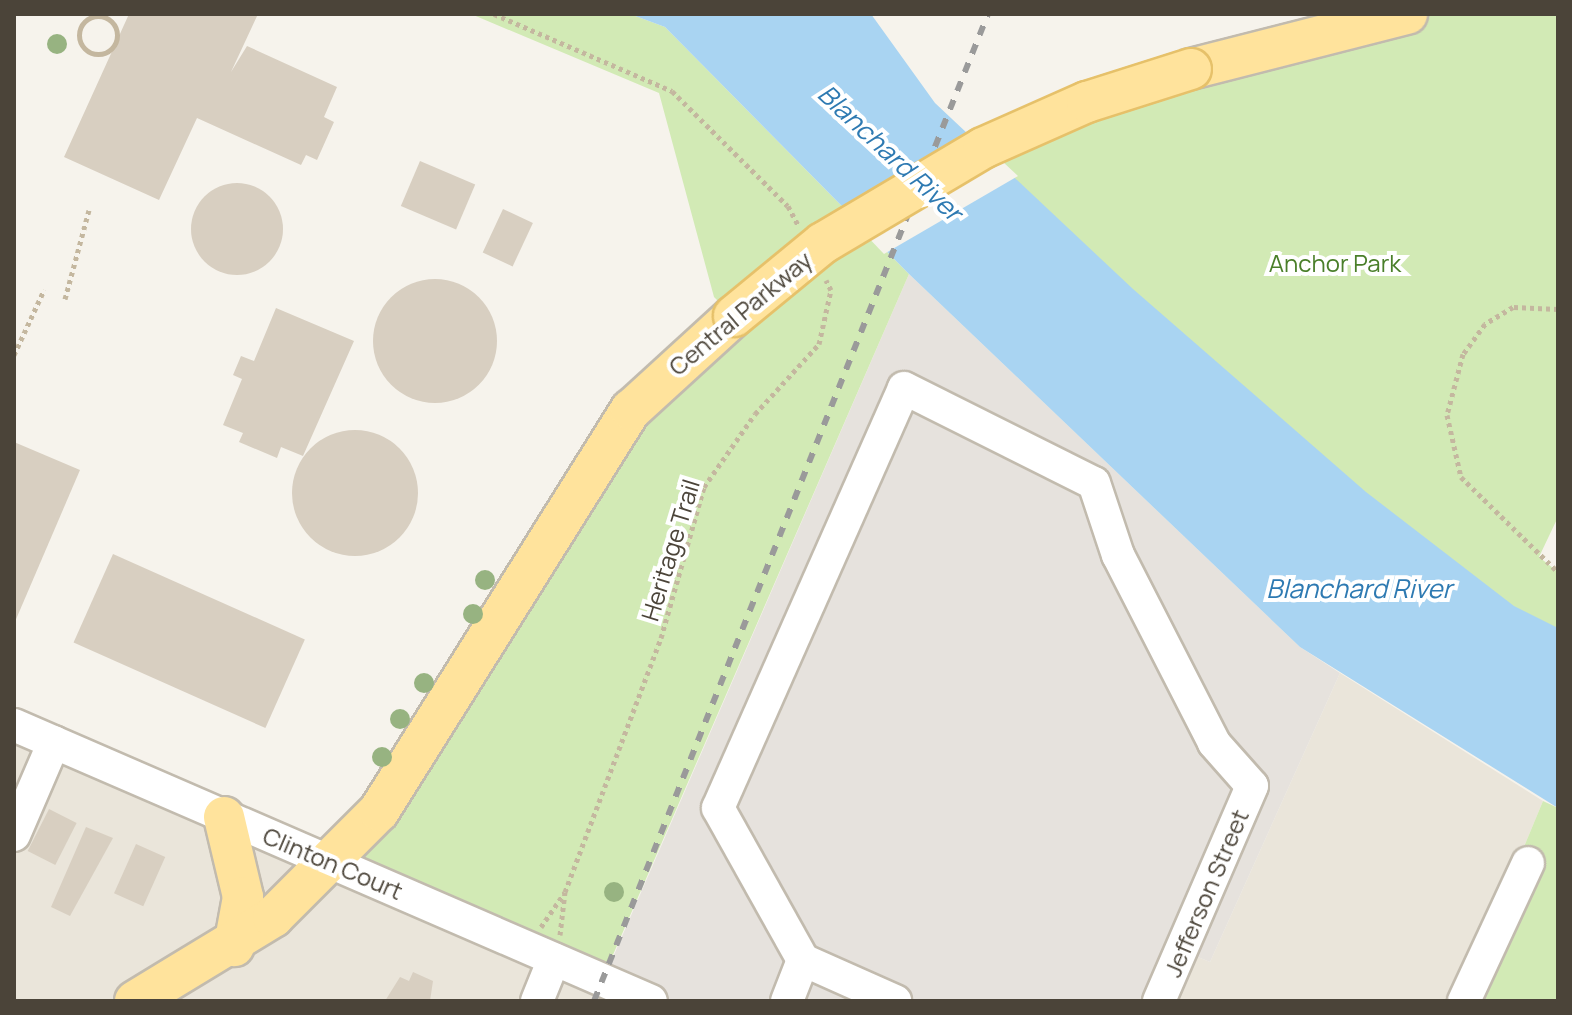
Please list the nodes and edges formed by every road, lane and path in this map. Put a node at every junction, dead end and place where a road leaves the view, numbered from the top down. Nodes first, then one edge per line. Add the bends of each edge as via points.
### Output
1 (494, 14) edge
2 (1407, 14) edge
3 (91, 53) joint
4 (89, 210) dead end
5 (802, 234) dead end
6 (824, 276) dead end
7 (44, 290) dead end
8 (65, 299) dead end
9 (1558, 309) edge
10 (14, 355) edge
11 (1558, 572) edge
12 (14, 725) edge
13 (54, 742) junction
14 (224, 817) junction
15 (14, 835) edge
16 (333, 863) junction
17 (1528, 863) dead end
18 (565, 892) junction
19 (234, 946) junction
20 (543, 954) junction
21 (803, 960) junction
22 (648, 1000) edge
23 (135, 1001) edge
24 (537, 1001) edge
25 (787, 1001) edge
26 (895, 1001) edge
27 (1159, 1001) edge
28 (1464, 1001) edge

1 - 5 path via 672,91 788,206
2 - 16 main road, Central Parkway, bridge via 1191,69 1087,102 983,148 823,243 631,410 422,749
3 - 3 path via 116,42 116,28 102,15 80,28 79,40
4 - 8 path
6 - 18 path, Heritage Trail via 831,290 819,344 755,414 704,487 661,638
7 - 10 path
9 - 11 path via 1513,307 1485,324 1463,354 1447,415 1461,477
12 - 13 street, Clinton Court
13 - 14 street, Clinton Court
13 - 15 street
14 - 16 street, Clinton Court
14 - 19 main road via 243,897
16 - 19 main road, Central Parkway
16 - 20 street, Clinton Court
17 - 28 street
18 - 20 path
18 - 20 path, Heritage Trail
19 - 23 main road, Central Parkway
20 - 22 street, Clinton Court
20 - 24 street
21 - 25 street
21 - 26 street
21 - 27 street, Jefferson Street via 718,808 904,388 1094,483 1118,555 1214,743 1252,786

